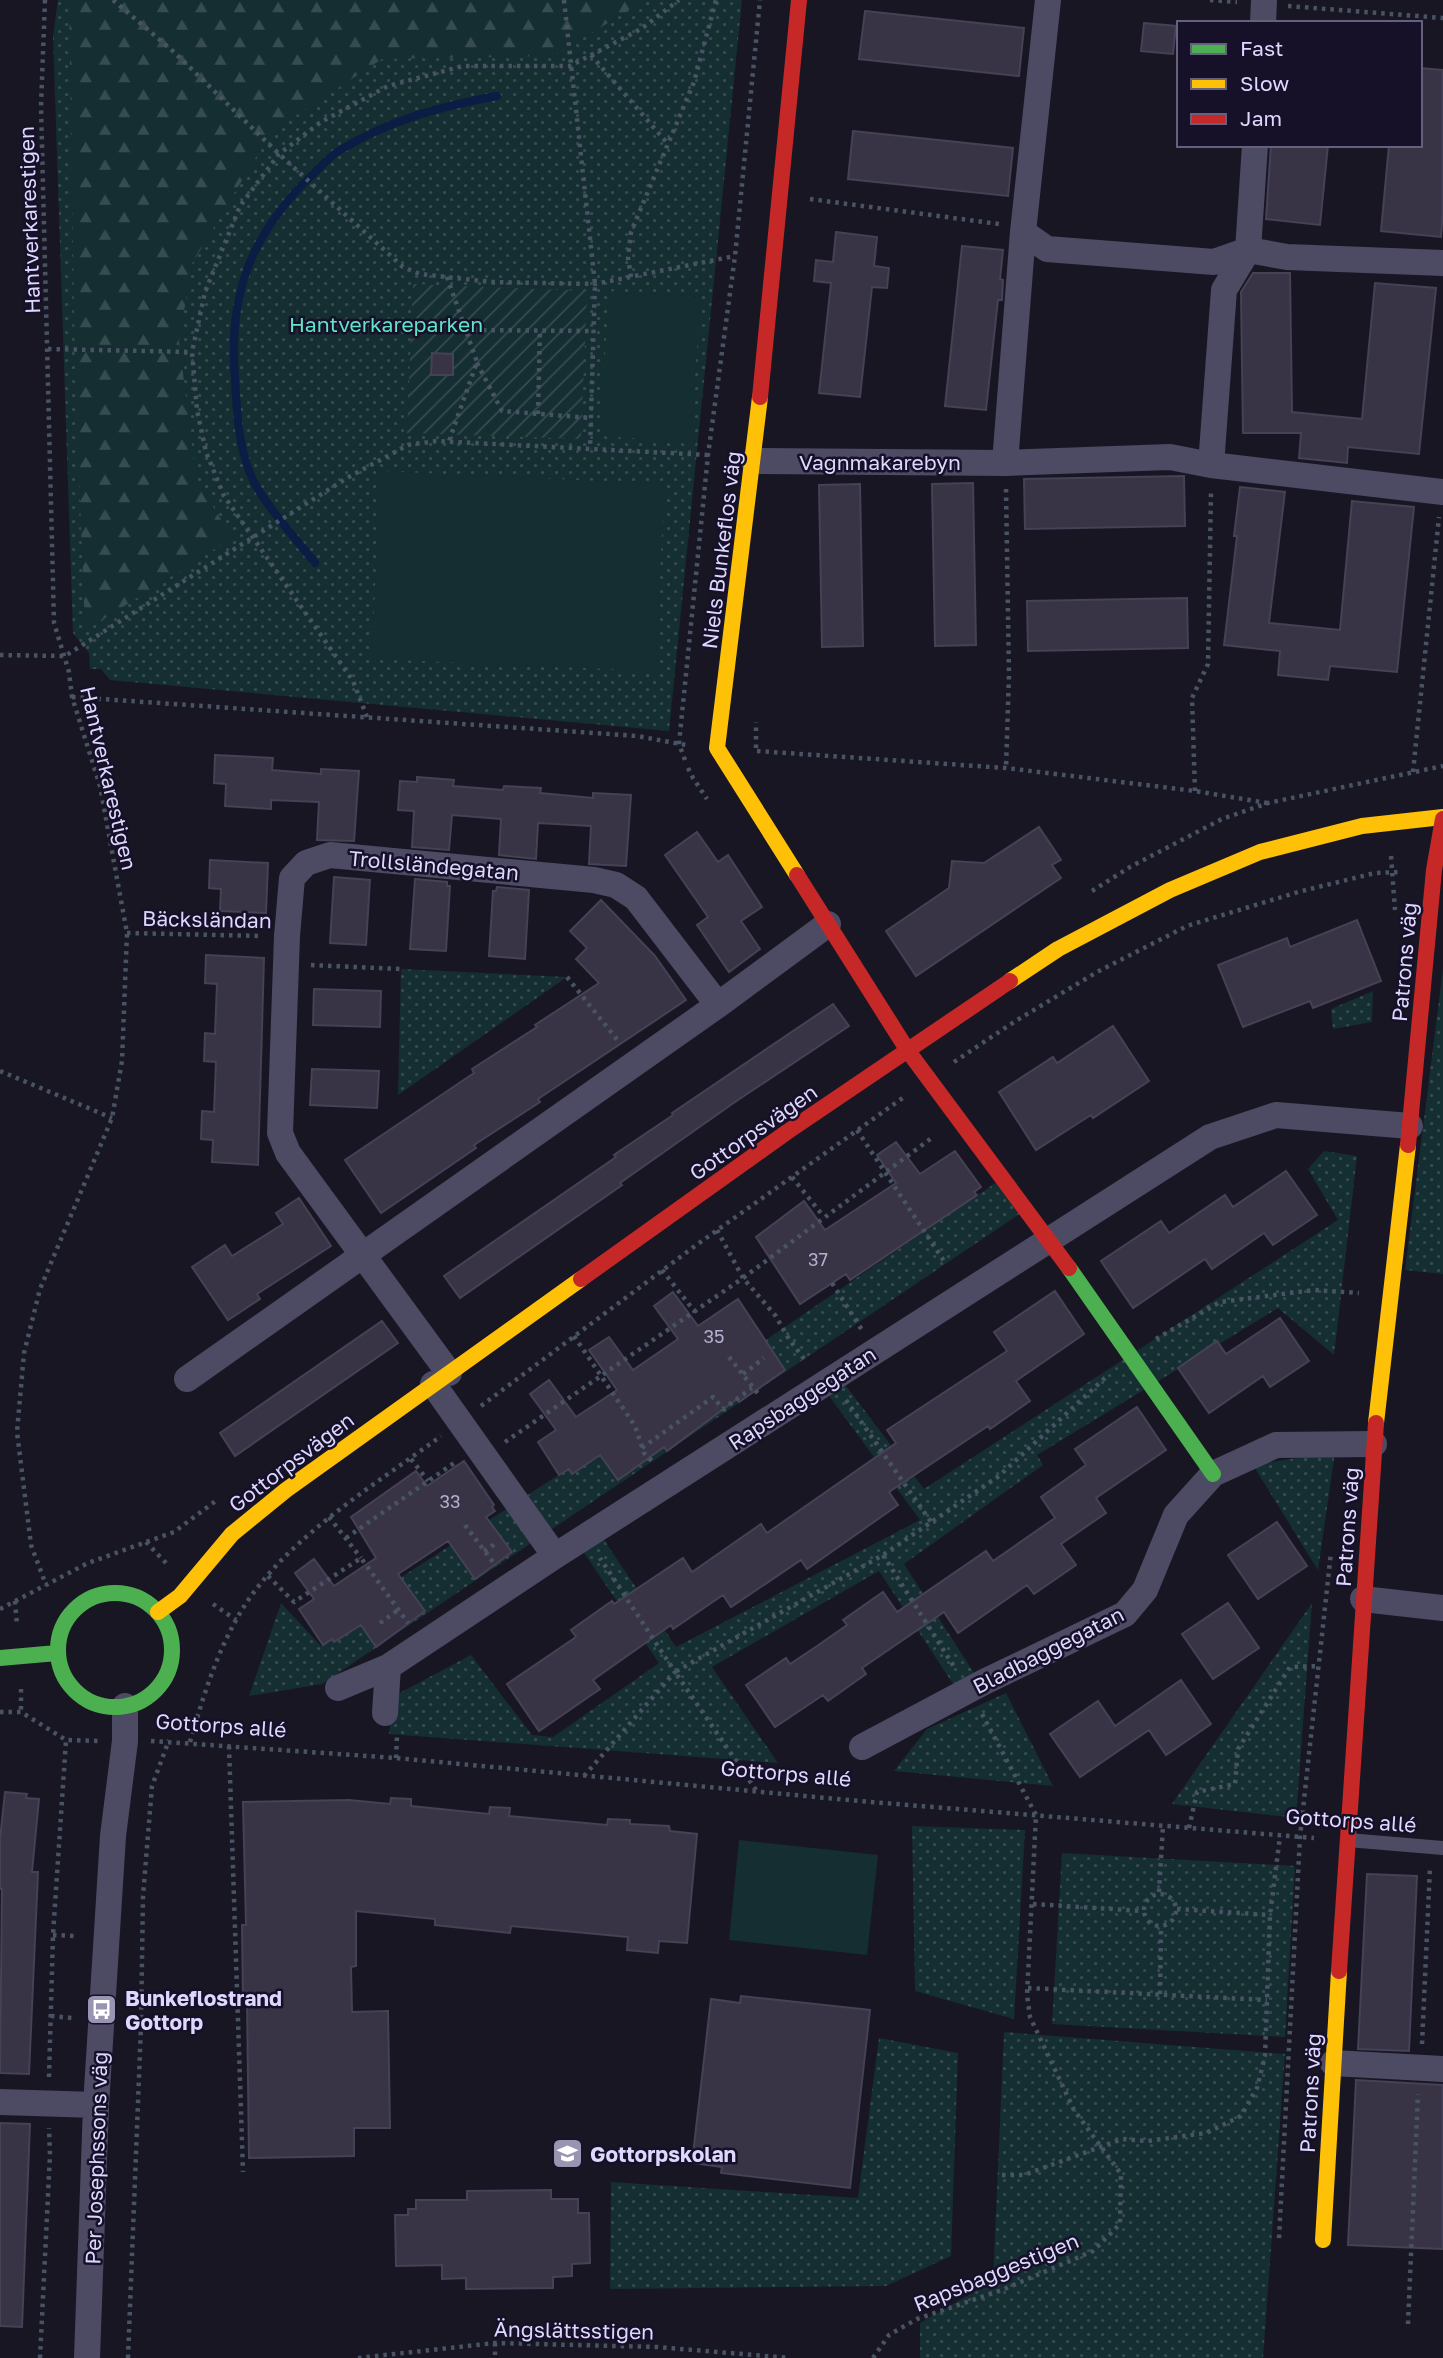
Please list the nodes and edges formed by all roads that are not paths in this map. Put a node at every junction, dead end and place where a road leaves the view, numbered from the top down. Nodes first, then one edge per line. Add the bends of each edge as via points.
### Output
1 (799, 0) edge
2 (1048, 0) edge
3 (1255, 147) edge
4 (1023, 232) junction
5 (1248, 250) junction
6 (1443, 262) edge
7 (754, 461) junction
8 (1005, 463) junction
9 (1211, 465) junction
10 (1442, 492) edge
11 (1443, 818) edge
12 (828, 924) junction
13 (718, 1005) junction
14 (908, 1051) junction
15 (1410, 1126) junction
16 (1049, 1240) junction
17 (363, 1253) junction
18 (441, 1378) junction
19 (187, 1379) dead end
20 (1374, 1444) junction
21 (1213, 1474) junction
22 (555, 1556) junction
23 (1363, 1599) junction
24 (1443, 1608) edge
25 (158, 1612) junction
26 (57, 1653) junction
27 (0, 1658) edge
28 (388, 1667) junction
29 (338, 1688) dead end
30 (125, 1706) junction
31 (385, 1713) dead end
32 (862, 1747) dead end
33 (1347, 1840) junction
34 (1437, 1848) edge
35 (1333, 2063) junction
36 (1431, 2068) edge
37 (0, 2102) edge
38 (96, 2105) junction
39 (1323, 2240) dead end
40 (87, 2358) edge

1 - 7 street, Niels Bunkeflos väg
2 - 4 street
3 - 5 street
4 - 5 street via 1047,250 1214,262
4 - 8 street
5 - 6 street via 1287,257
5 - 9 street via 1224,290
7 - 8 street, Vagnmakarebyn
7 - 12 street, Niels Bunkeflos väg via 717,748
8 - 9 street, Vagnmakarebyn via 1170,457
9 - 10 street, Vagnmakarebyn
11 - 14 street, Gottorpsvägen via 1362,826 1260,852 1170,890 1058,949
11 - 15 street, Patrons väg
12 - 13 street
12 - 14 street
13 - 17 street
13 - 17 street, Trollsländegatan via 636,898 616,885 330,855 306,863 292,878 280,1133 288,1153
14 - 16 street
14 - 18 street, Gottorpsvägen
15 - 16 street, Rapsbaggegatan via 1276,1115 1210,1137
15 - 20 street, Patrons väg
16 - 21 street
16 - 22 street, Rapsbaggegatan
17 - 18 street, Trollsländegatan
17 - 19 street
18 - 22 street via 460,1422
18 - 25 street, Gottorpsvägen via 232,1534 180,1596
20 - 21 street, Bladbaggegatan via 1276,1445
20 - 23 street, Patrons väg
21 - 32 street, Bladbaggegatan via 1177,1515 1145,1590 1125,1615
22 - 28 street, Rapsbaggegatan
23 - 24 street
23 - 33 street, Patrons väg
25 - 26 street via 128,1594 93,1597 66,1619
25 - 30 street via 172,1649 169,1669 144,1700
26 - 27 street
26 - 30 street via 61,1672 72,1689 106,1707
28 - 29 street, Rapsbaggegatan
28 - 31 street
30 - 38 street, Per Josephssons väg
33 - 34 lane, Gottorps allé
33 - 35 street, Patrons väg
35 - 36 street
35 - 39 street, Patrons väg
37 - 38 street
38 - 40 street, Per Josephssons väg

